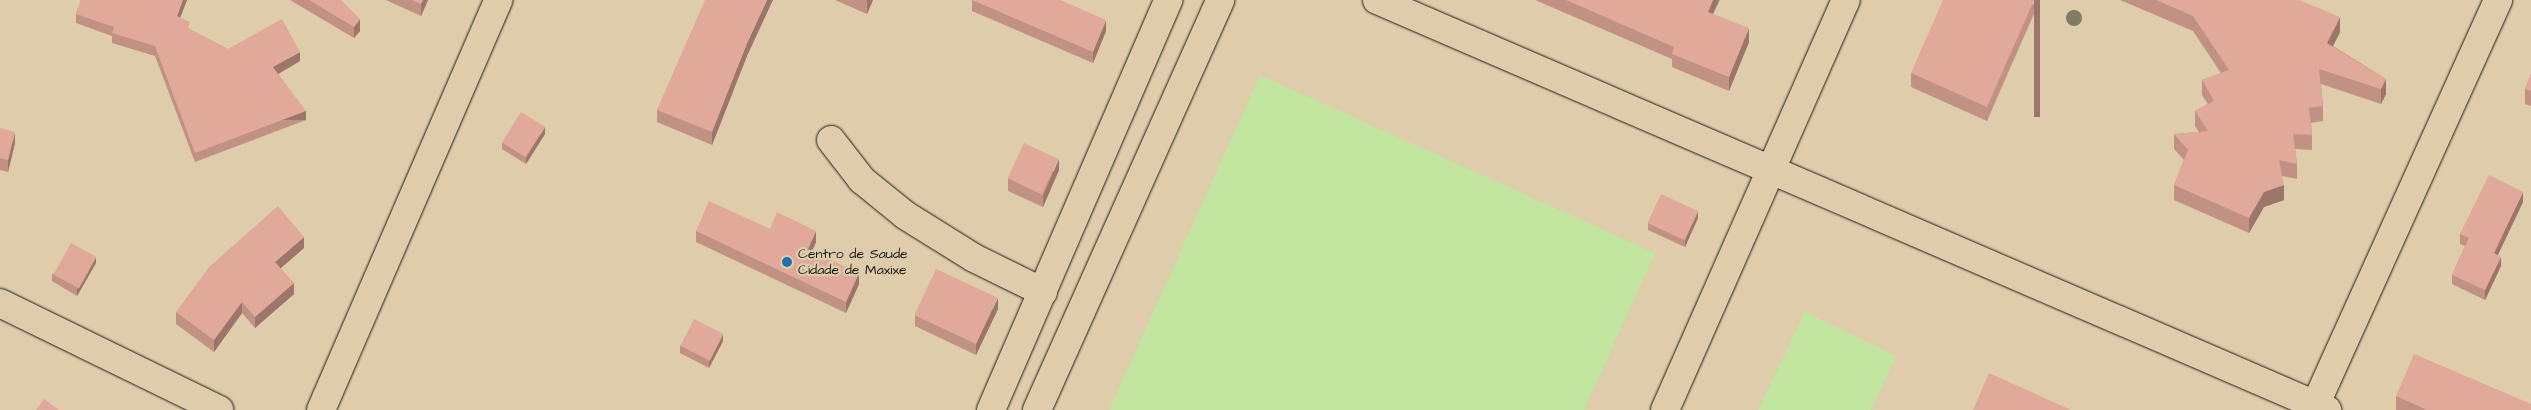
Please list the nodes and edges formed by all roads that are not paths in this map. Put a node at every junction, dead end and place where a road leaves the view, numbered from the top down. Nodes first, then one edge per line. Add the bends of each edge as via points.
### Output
1 (498, 0) edge
2 (1168, 0) edge
3 (1220, 0) edge
4 (1377, 0) edge
5 (1846, 0) edge
6 (2498, 0) edge
7 (831, 140) dead end
8 (1769, 171) junction
9 (1043, 292) junction
10 (0, 303) edge
11 (2318, 408) edge
12 (215, 409) edge
13 (321, 410) edge
14 (991, 410) edge
15 (1037, 410) edge
16 (1665, 410) edge

1 - 13 street
2 - 9 street
3 - 15 street
4 - 8 street
5 - 8 street
6 - 11 street
7 - 9 street via 862,180 905,215 974,258
8 - 11 street
8 - 16 street
9 - 14 street
10 - 12 street

